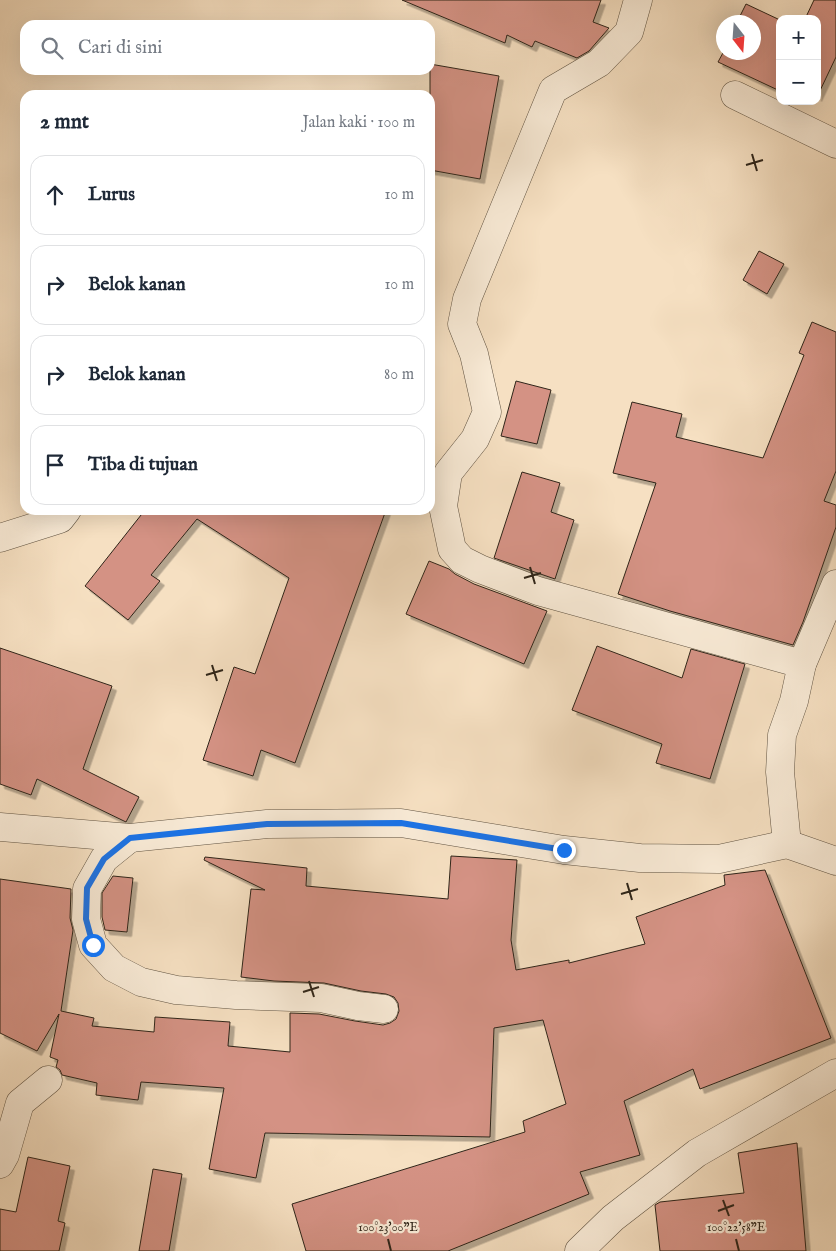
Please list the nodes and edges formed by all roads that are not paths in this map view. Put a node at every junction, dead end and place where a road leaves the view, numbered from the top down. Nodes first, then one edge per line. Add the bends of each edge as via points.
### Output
1 (638, 0) edge
2 (735, 95) dead end
3 (836, 144) edge
4 (63, 515) edge
5 (0, 538) edge
6 (836, 584) edge
7 (802, 664) junction
8 (0, 827) edge
9 (130, 838) junction
10 (787, 844) junction
11 (836, 861) edge
12 (384, 1009) dead end
13 (836, 1073) edge
14 (48, 1080) dead end
15 (0, 1164) edge
16 (580, 1251) edge

1 - 7 street via 629,32 599,63 553,90 467,300 462,324 474,354 487,412 475,439 448,473 443,506 452,548 462,560 480,569 538,591
2 - 3 street
4 - 5 street via 60,519
6 - 7 street
7 - 10 street via 782,734 780,772
8 - 9 street
9 - 10 street via 267,824 401,823 564,850 640,858 719,859
9 - 12 street via 104,859 87,888 86,919 93,945 114,968 141,982 176,990 321,998
10 - 11 street
13 - 16 street via 697,1153 613,1218
14 - 15 street via 20,1103

